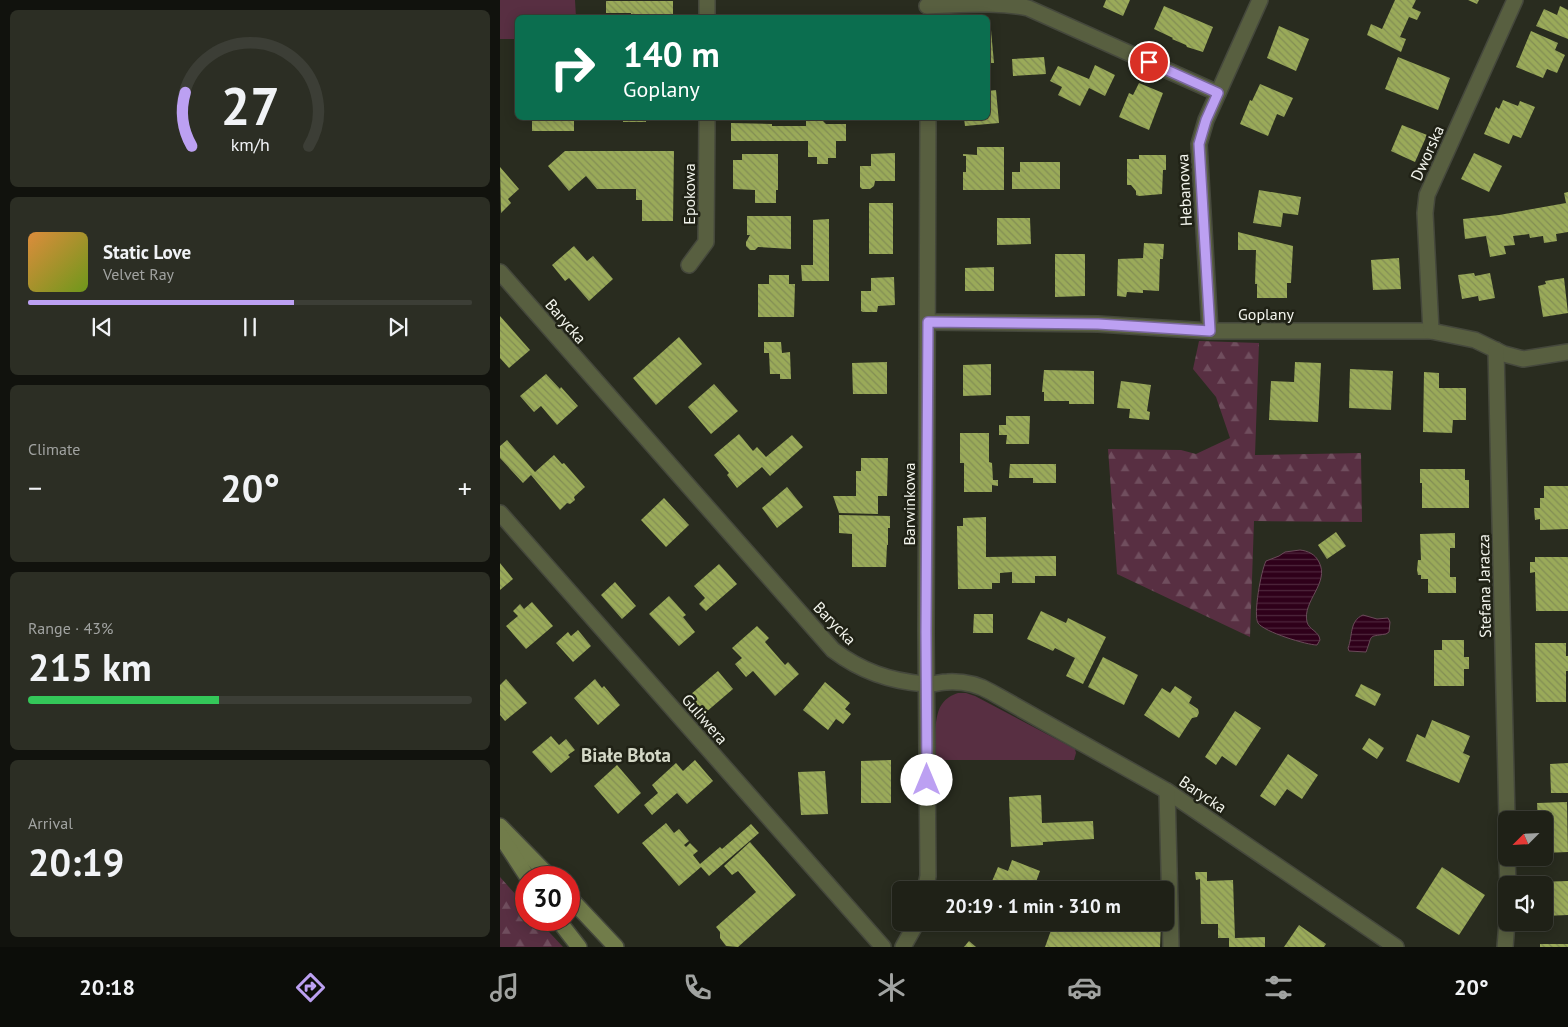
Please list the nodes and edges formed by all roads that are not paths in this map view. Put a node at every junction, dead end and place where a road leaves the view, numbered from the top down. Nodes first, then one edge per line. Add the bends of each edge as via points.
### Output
1 (707, 0) edge
2 (1260, 0) edge
3 (1516, 0) edge
4 (927, 8) edge
5 (707, 15) edge
6 (1218, 93) junction
7 (707, 120) edge
8 (928, 120) edge
9 (689, 265) dead end
10 (500, 272) edge
11 (928, 322) junction
12 (1210, 331) junction
13 (1431, 331) junction
14 (1496, 350) junction
15 (1568, 352) edge
16 (500, 513) edge
17 (927, 684) junction
18 (1167, 791) junction
19 (1507, 811) edge
20 (500, 826) edge
21 (500, 835) edge
22 (520, 866) edge
23 (539, 866) edge
24 (927, 881) edge
25 (580, 909) edge
26 (567, 931) edge
27 (912, 931) edge
28 (1506, 931) edge
29 (579, 947) edge
30 (616, 947) edge
31 (883, 947) edge
32 (903, 947) edge
33 (1171, 947) edge
34 (1396, 947) edge
35 (1505, 947) edge

1 - 5 street
2 - 6 street, Hebanowa
3 - 13 street, Dworska via 1427,196 1425,213
4 - 6 street via 1011,4 1028,8
6 - 12 street, Hebanowa via 1199,144
7 - 9 street, Epokowa via 706,242
8 - 11 street, Barwinkowa
10 - 17 street, Barycka via 833,650 852,664 878,675
11 - 12 street, Goplany via 1098,324
11 - 17 street, Barwinkowa
12 - 13 street, Goplany
13 - 14 street, Goplany via 1475,340
14 - 15 street, Goplany via 1523,360
14 - 19 street, Stefana Jaracza
16 - 31 street, Guliwera
17 - 18 street, Barycka via 968,682 979,686
17 - 24 street, Barwinkowa
18 - 33 street
18 - 34 street, Barycka
20 - 23 main road
21 - 22 main road
25 - 30 main road
26 - 29 main road
27 - 32 street
28 - 35 street

